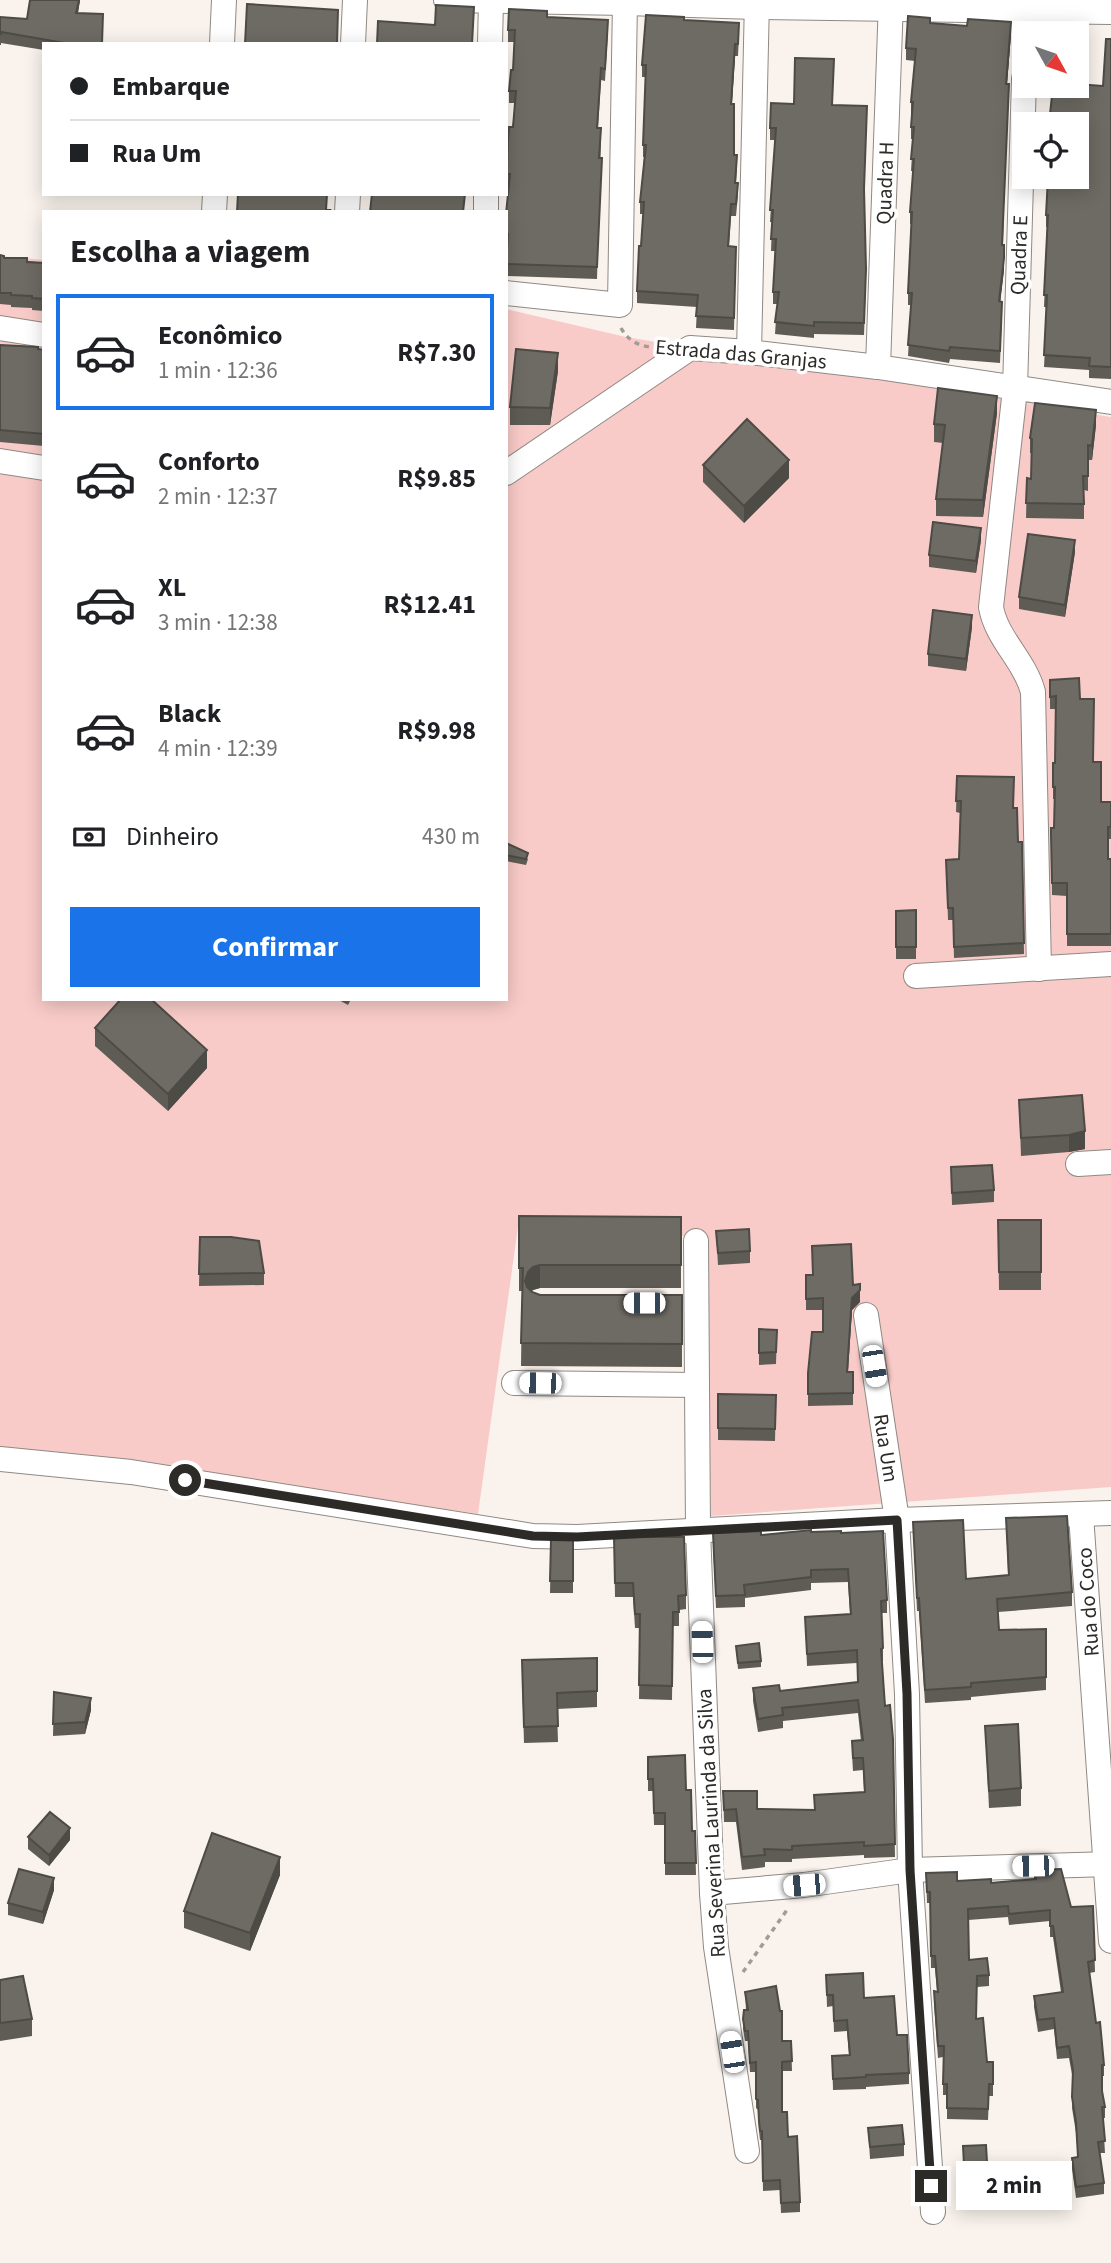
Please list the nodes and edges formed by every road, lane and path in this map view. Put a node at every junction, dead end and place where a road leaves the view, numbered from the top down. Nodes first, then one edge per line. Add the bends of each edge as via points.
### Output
1 (224, 0) edge
2 (355, 0) edge
3 (446, 0) edge
4 (491, 1) edge
5 (625, 1) edge
6 (756, 4) edge
7 (891, 4) edge
8 (1111, 12) edge
9 (1026, 15) edge
10 (222, 42) edge
11 (353, 42) edge
12 (490, 42) edge
13 (1023, 98) edge
14 (508, 293) edge
15 (620, 305) junction
16 (0, 328) edge
17 (42, 335) edge
18 (690, 348) junction
19 (749, 352) junction
20 (878, 367) junction
21 (1015, 389) junction
22 (1111, 402) edge
23 (0, 461) edge
24 (42, 468) edge
25 (508, 472) edge
26 (1111, 964) edge
27 (1039, 968) junction
28 (916, 976) dead end
29 (1111, 1161) edge
30 (1078, 1164) dead end
31 (696, 1241) dead end
32 (670, 1303) edge
33 (696, 1303) junction
34 (866, 1315) dead end
35 (514, 1383) dead end
36 (697, 1385) junction
37 (0, 1459) edge
38 (1111, 1513) edge
39 (1082, 1515) junction
40 (897, 1520) junction
41 (698, 1530) junction
42 (1109, 1864) edge
43 (910, 1870) junction
44 (804, 1885) junction
45 (712, 1893) junction
46 (1111, 1941) edge
47 (724, 2002) junction
48 (747, 2151) dead end
49 (933, 2212) dead end

1 - 10 street
2 - 11 street
3 - 4 street
4 - 5 street
4 - 12 street
5 - 6 street
5 - 15 street
6 - 7 street
6 - 19 street
7 - 9 street
7 - 20 street, Quadra H
8 - 9 street
13 - 21 street, Quadra E
14 - 15 street
15 - 18 path, Estrada das Granjas via 626,337 646,347
16 - 17 street
18 - 19 street, Estrada das Granjas
18 - 25 street
19 - 20 street, Estrada das Granjas
20 - 21 street, Estrada das Granjas
21 - 22 street, Estrada das Granjas
21 - 27 street, Quadra E via 991,607 1033,692
23 - 24 street
26 - 27 street
27 - 28 street
29 - 30 street
31 - 33 street, Rua Severina Laurinda da Silva
32 - 33 street
33 - 36 street, Rua Severina Laurinda da Silva
34 - 40 street, Rua Um
35 - 36 street
36 - 41 street, Rua Severina Laurinda da Silva
37 - 41 street via 131,1472 533,1536
38 - 39 street
39 - 40 street
39 - 42 street, Rua do Coco
40 - 41 street
40 - 43 street, Rua Um via 907,1694
41 - 45 street, Rua Severina Laurinda da Silva
42 - 43 street
42 - 46 street, Rua do Coco
43 - 44 street
43 - 49 street, Rua Um
44 - 45 street
44 - 47 path
45 - 47 street, Rua Severina Laurinda da Silva
47 - 48 street, Rua Severina Laurinda da Silva

